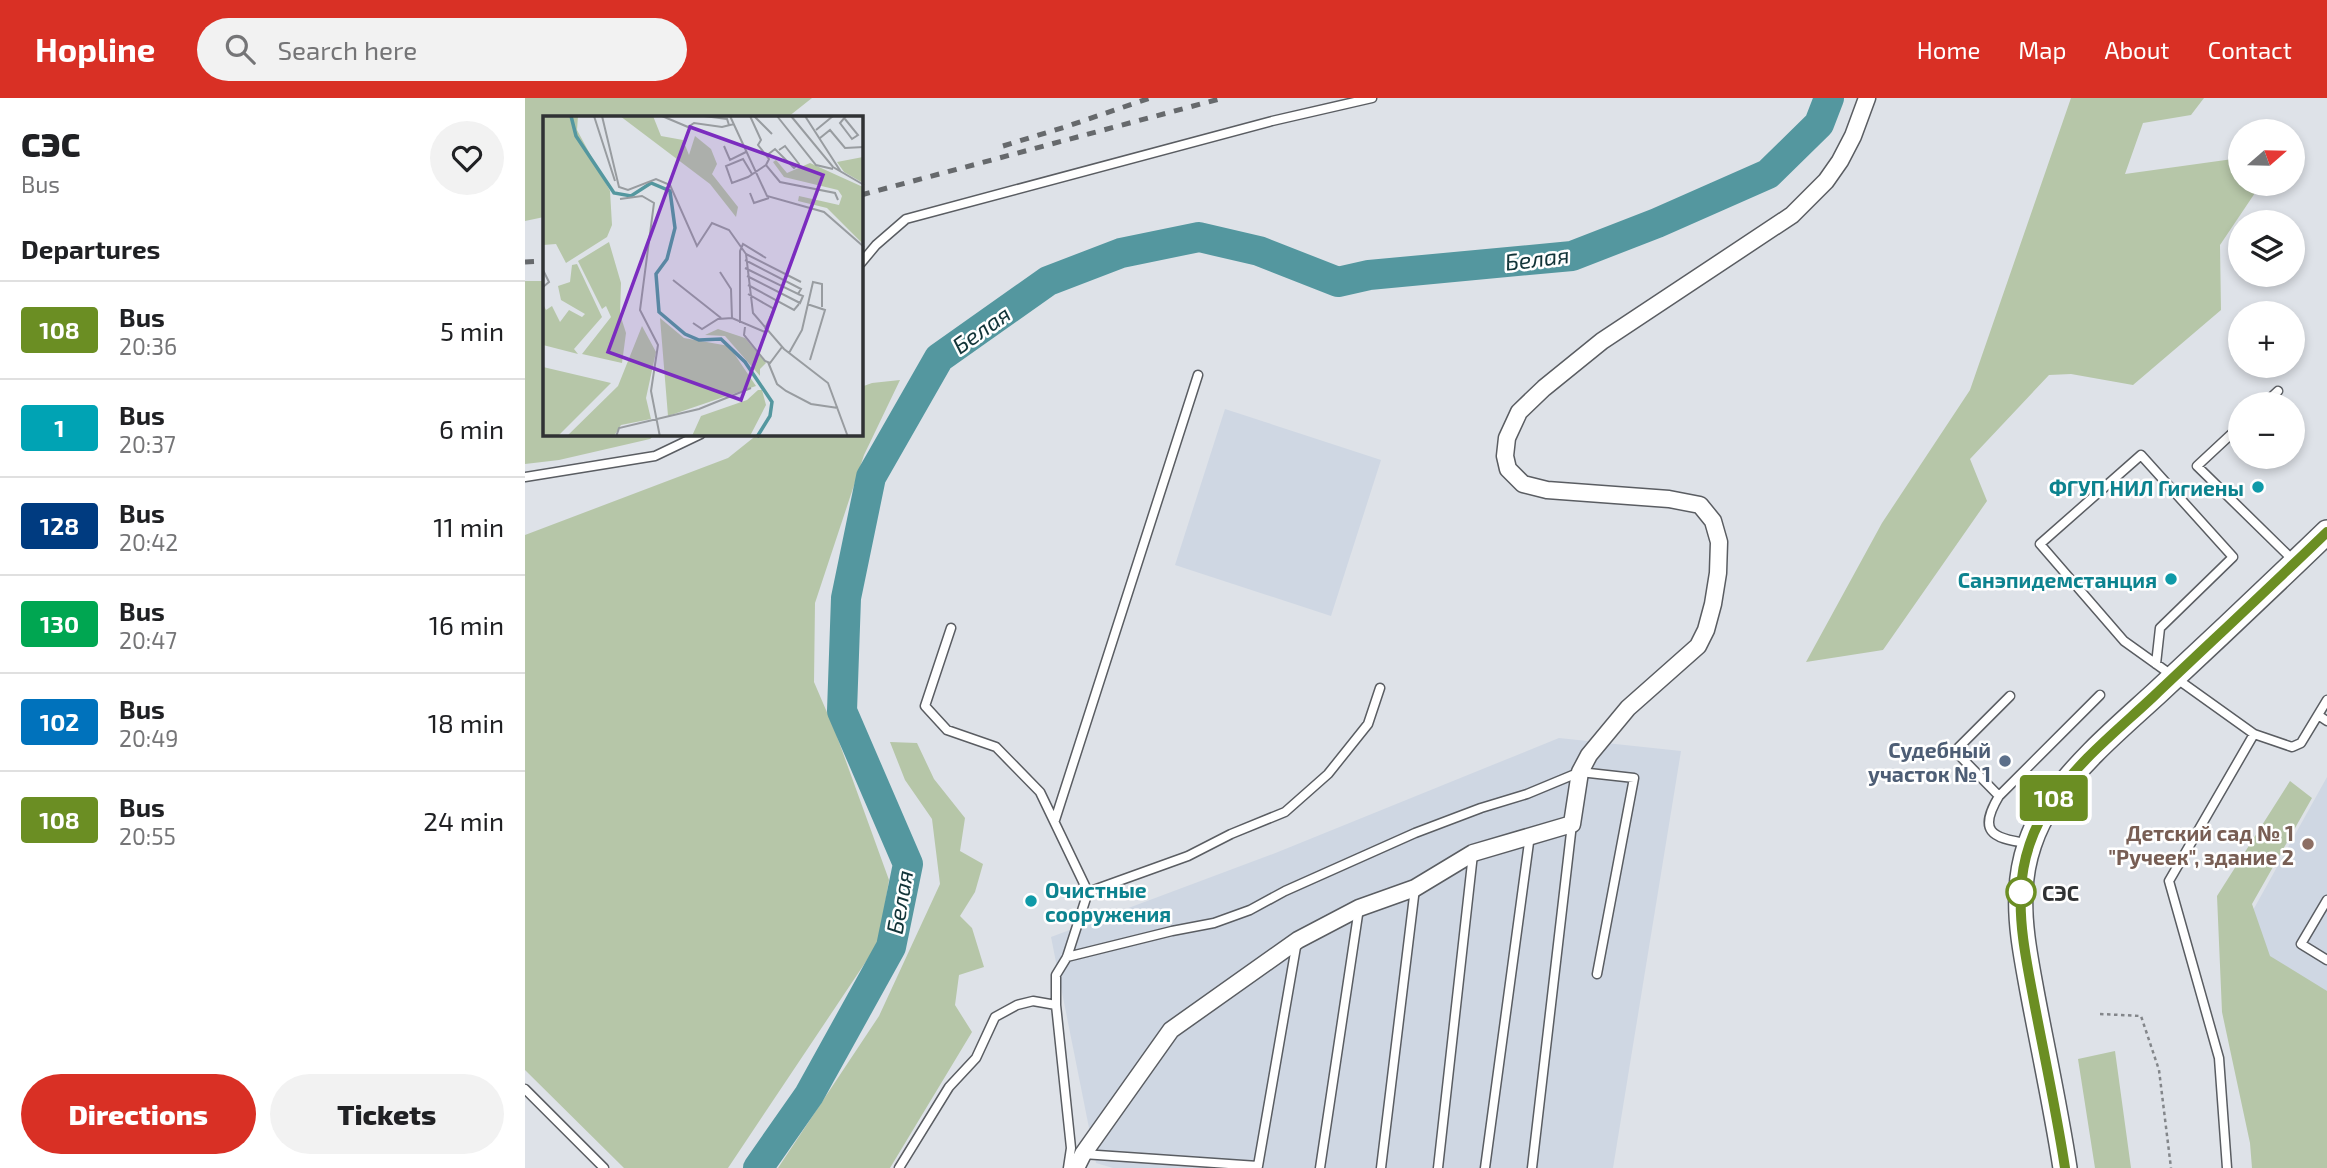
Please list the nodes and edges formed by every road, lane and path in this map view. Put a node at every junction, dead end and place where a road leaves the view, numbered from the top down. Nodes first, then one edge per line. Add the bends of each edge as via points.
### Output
1 (1372, 98) edge
2 (1867, 98) edge
3 (863, 261) edge
4 (1198, 375) dead end
5 (697, 436) edge
6 (2228, 437) edge
7 (525, 477) edge
8 (2327, 531) edge
9 (2295, 562) junction
10 (951, 628) dead end
11 (2165, 671) junction
12 (1380, 688) dead end
13 (2100, 695) dead end
14 (2011, 696) dead end
15 (2327, 700) edge
16 (2318, 715) junction
17 (2327, 721) edge
18 (2254, 734) junction
19 (1580, 772) junction
20 (1999, 796) junction
21 (1055, 820) junction
22 (1572, 824) junction
23 (1530, 835) junction
24 (2030, 844) junction
25 (1473, 853) junction
26 (1415, 888) junction
27 (1088, 892) junction
28 (2327, 900) edge
29 (1359, 908) junction
30 (1297, 940) junction
31 (1067, 957) junction
32 (2327, 960) edge
33 (1597, 974) dead end
34 (1056, 1005) junction
35 (2100, 1014) dead end
36 (525, 1089) edge
37 (1080, 1161) edge
38 (1258, 1167) edge
39 (604, 1168) edge
40 (899, 1168) edge
41 (1068, 1168) edge
42 (1320, 1168) edge
43 (1381, 1168) edge
44 (1438, 1168) edge
45 (1485, 1168) edge
46 (1532, 1168) edge
47 (2065, 1168) edge
48 (2171, 1168) edge
49 (2227, 1168) edge

1 - 3 lane via 906,219
2 - 19 street via 1840,161 1792,215 1602,341 1519,412 1507,438 1508,469 1523,484 1700,505 1713,521 1719,542 1713,604 1698,646 1628,708
4 - 21 lane
5 - 7 lane via 655,456
6 - 9 lane via 2197,467
8 - 9 main road
9 - 11 main road
10 - 21 lane via 925,706 947,730 996,747 1040,792
11 - 11 lane via 2124,641 2040,544 2141,455 2233,557 2160,628
11 - 18 lane
11 - 24 main road via 2050,802
12 - 27 lane via 1367,724 1328,774 1285,811 1188,856
13 - 20 lane
14 - 20 lane via 1955,751
15 - 16 lane
16 - 17 lane
16 - 18 lane via 2301,743 2292,747
18 - 49 lane via 2169,881 2219,1058
19 - 22 street
19 - 31 lane via 1415,833 1214,923
19 - 33 lane via 1634,778
20 - 24 lane via 1991,811 1992,831 1999,839
21 - 27 lane
22 - 23 street
22 - 46 lane
23 - 25 street
23 - 45 lane
24 - 47 main road via 2021,916
25 - 26 street
25 - 44 lane
26 - 29 street
26 - 43 lane
27 - 31 lane
28 - 32 lane via 2301,944
29 - 30 street
29 - 42 lane
30 - 37 street via 1171,1030
30 - 38 lane
31 - 34 lane via 1056,975
34 - 40 lane via 1033,1001 995,1017 976,1058 949,1087
34 - 41 lane via 1071,1148
35 - 48 path via 2141,1016 2159,1070
36 - 39 lane
37 - 38 lane

